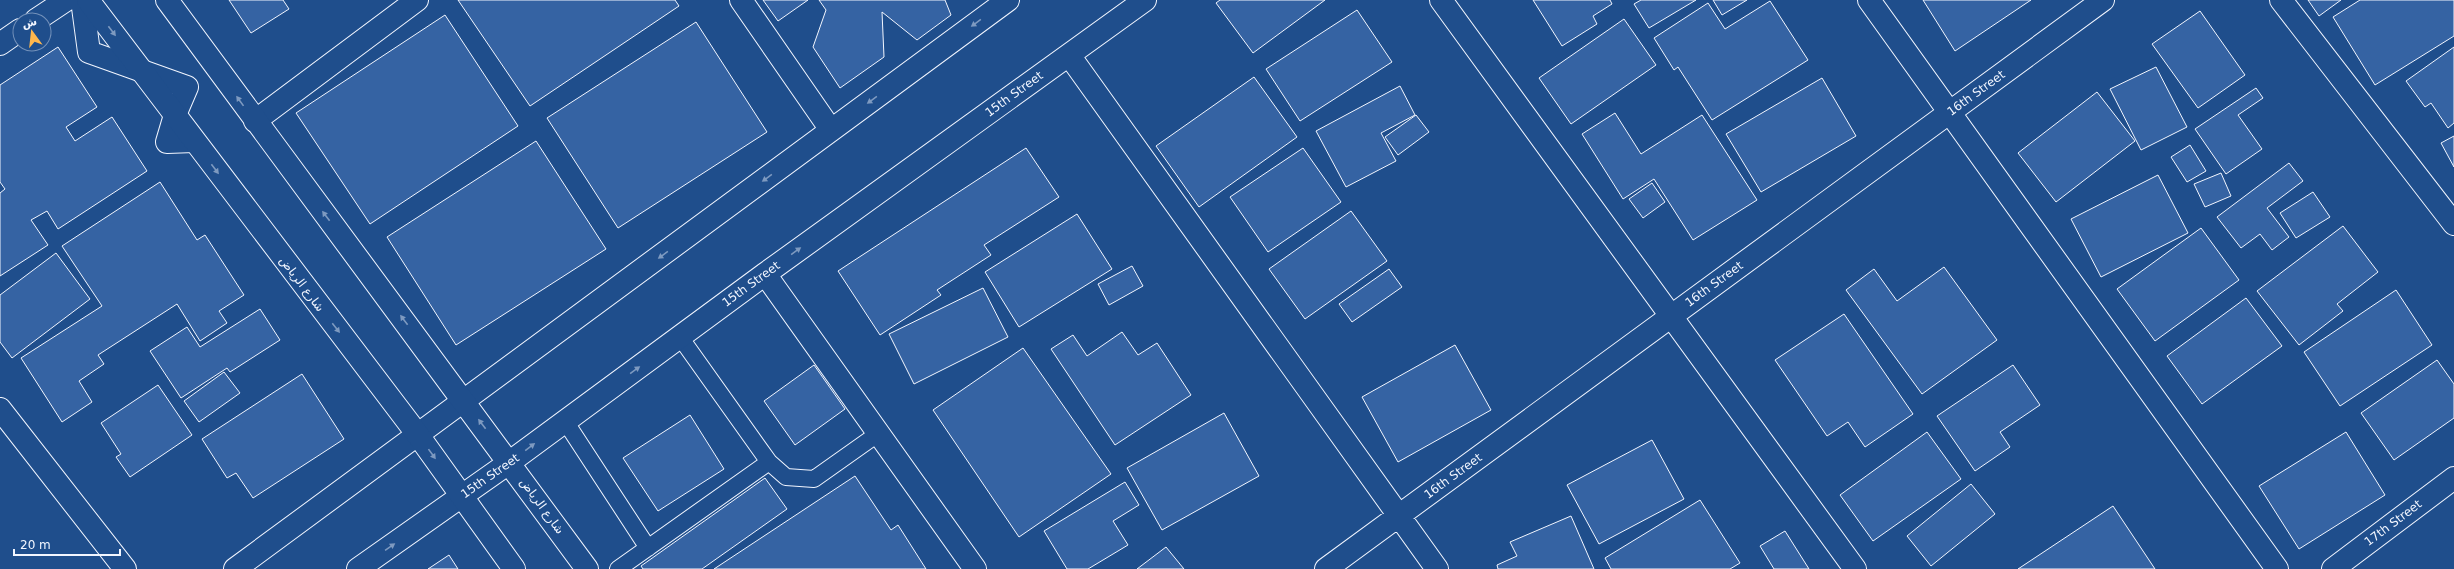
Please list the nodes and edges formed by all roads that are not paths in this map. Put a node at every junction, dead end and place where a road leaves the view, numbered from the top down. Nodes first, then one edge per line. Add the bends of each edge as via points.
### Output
1 (66, 0) edge
2 (82, 0) edge
3 (88, 0) edge
4 (167, 0) edge
5 (417, 0) edge
6 (741, 0) edge
7 (1008, 0) edge
8 (1145, 0) edge
9 (1441, 0) edge
10 (1869, 0) edge
11 (2103, 0) edge
12 (2280, 0) edge
13 (48, 12) edge
14 (12, 36) edge
15 (0, 44) edge
16 (1069, 55) junction
17 (143, 72) junction
18 (1949, 112) junction
19 (255, 121) junction
20 (831, 130) junction
21 (2454, 224) edge
22 (765, 274) junction
23 (1671, 316) junction
24 (680, 337) junction
25 (465, 400) junction
26 (0, 409) edge
27 (565, 421) junction
28 (879, 433) junction
29 (418, 435) junction
30 (510, 462) junction
31 (769, 462) junction
32 (2454, 478) edge
33 (463, 496) junction
34 (1399, 516) junction
35 (648, 548) junction
36 (125, 569) edge
37 (235, 569) edge
38 (358, 569) edge
39 (514, 569) edge
40 (587, 569) edge
41 (618, 569) edge
42 (975, 569) edge
43 (1326, 569) edge
44 (1437, 569) edge
45 (1855, 569) edge
46 (2277, 569) edge
47 (2333, 569) edge

1 - 13 street
2 - 17 street via 89,52
3 -> 17 street, شارع الرياض
19 -> 4 street, شارع الرياض
5 - 19 street
6 - 20 street
7 -> 20 street
8 - 16 street, 15th Street
9 - 23 street
10 - 18 street
11 - 18 street, 16th Street
12 - 21 street
14 - 15 street
22 -> 16 street, 15th Street
16 - 34 street
17 -> 29 street, شارع الرياض
18 - 23 street, 16th Street
18 - 46 street
25 -> 19 street, شارع الرياض
20 -> 25 street
22 - 24 street, 15th Street
22 - 28 street
23 - 34 street, 16th Street
23 - 45 street
27 -> 24 street, 15th Street
24 - 31 lane
25 - 29 street
30 -> 25 street, شارع الرياض
26 - 36 street
30 -> 27 street, 15th Street
27 - 35 lane
28 - 31 lane via 814,479 786,477
28 - 42 street
29 -> 33 street, شارع الرياض
29 - 37 street
30 - 33 street, 15th Street
30 - 40 street, شارع الرياض
31 - 35 lane
32 - 47 street, 17th Street
38 -> 33 street, 15th Street
33 - 39 street, شارع الرياض
34 - 43 street, 16th Street
34 - 44 street
35 - 41 lane

